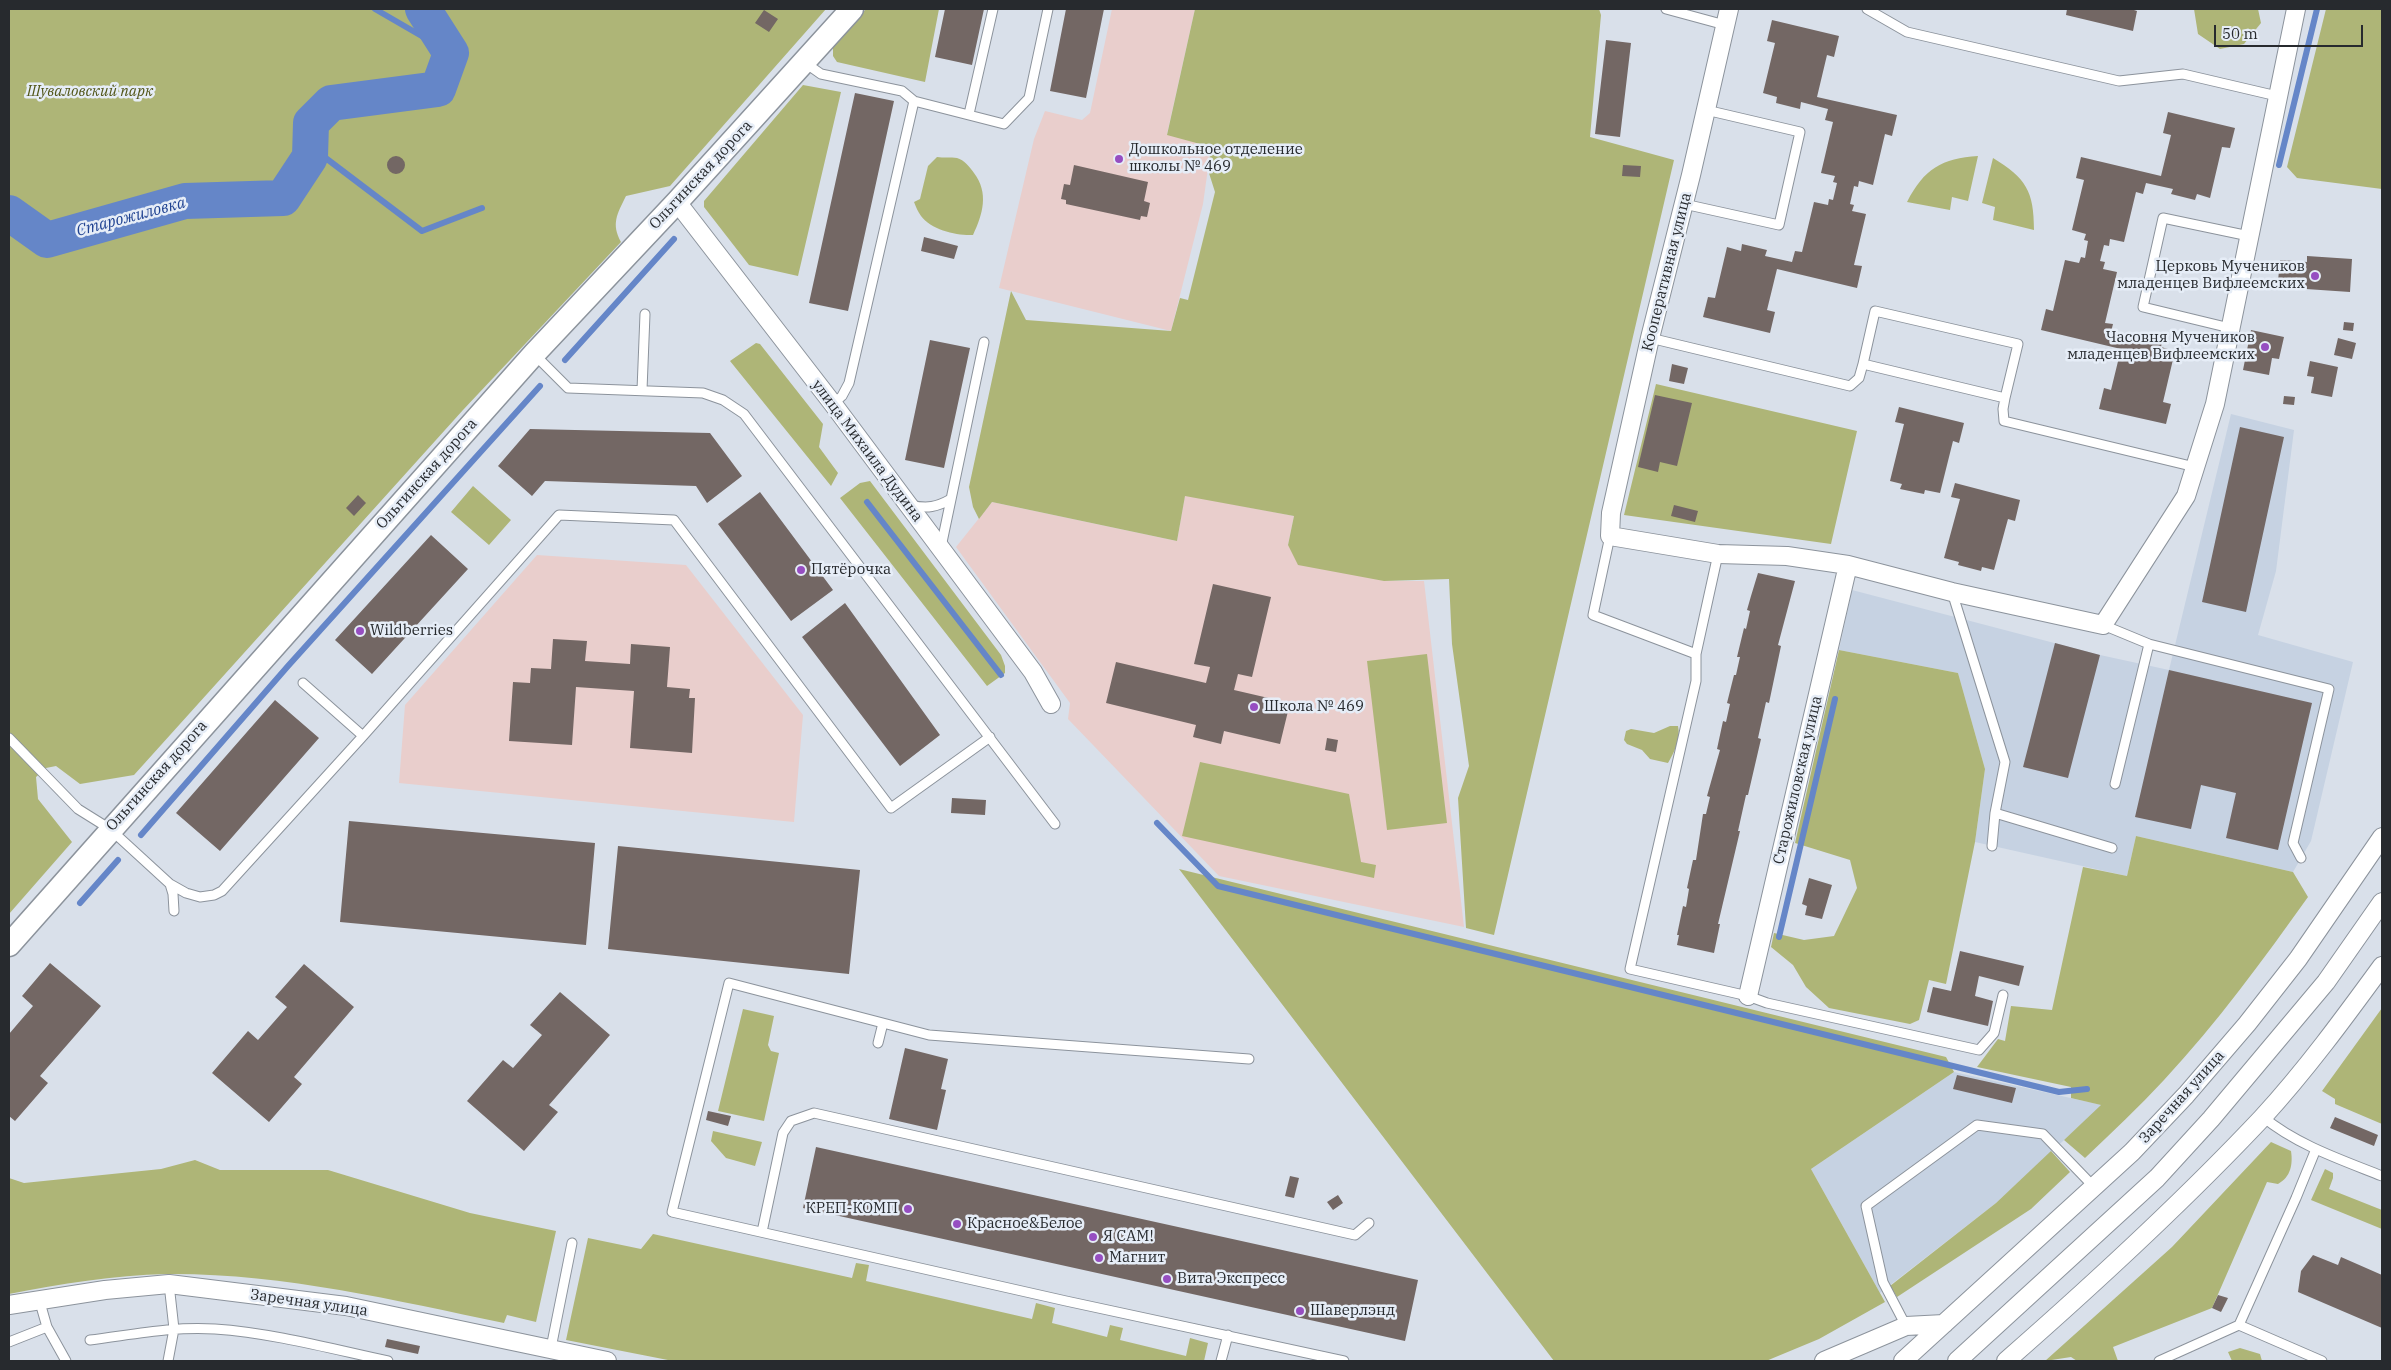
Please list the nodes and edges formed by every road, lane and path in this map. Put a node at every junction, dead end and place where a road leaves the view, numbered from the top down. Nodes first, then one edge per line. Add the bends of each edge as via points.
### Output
1 (852, 9) edge
2 (993, 9) edge
3 (1048, 9) edge
4 (1666, 9) edge
5 (1867, 9) edge
6 (2296, 9) edge
7 (1727, 17) edge
8 (804, 62) junction
9 (2277, 96) junction
10 (914, 101) junction
11 (1706, 110) junction
12 (969, 114) junction
13 (677, 202) junction
14 (1684, 204) junction
15 (2249, 236) junction
16 (645, 314) dead end
17 (2230, 328) junction
18 (1650, 338) junction
19 (984, 342) dead end
20 (534, 354) junction
21 (1862, 364) junction
22 (642, 390) junction
23 (2005, 398) junction
24 (833, 404) junction
25 (2195, 467) junction
26 (951, 499) junction
27 (907, 503) junction
28 (1610, 536) junction
29 (941, 549) junction
30 (1718, 554) junction
31 (1848, 565) junction
32 (1952, 592) junction
33 (2103, 625) junction
34 (2149, 644) junction
35 (1696, 654) junction
36 (303, 683) dead end
37 (1051, 704) dead end
38 (363, 736) junction
39 (990, 737) junction
40 (9, 738) edge
41 (2116, 784) dead end
42 (1995, 813) junction
43 (1055, 824) dead end
44 (110, 829) junction
45 (2382, 837) edge
46 (1992, 846) dead end
47 (2112, 848) dead end
48 (2301, 858) dead end
49 (170, 884) junction
50 (2382, 902) edge
51 (174, 911) dead end
52 (9, 944) edge
53 (2382, 966) edge
54 (2003, 995) dead end
55 (1748, 996) junction
56 (883, 1023) junction
57 (878, 1043) dead end
58 (1249, 1058) dead end
59 (2263, 1117) junction
60 (2316, 1149) junction
61 (2382, 1176) edge
62 (2094, 1187) junction
63 (1369, 1223) dead end
64 (762, 1232) junction
65 (572, 1243) dead end
66 (169, 1284) junction
67 (39, 1299) junction
68 (9, 1305) edge
69 (1944, 1324) junction
70 (2239, 1325) junction
71 (1906, 1326) junction
72 (47, 1327) junction
73 (174, 1329) junction
74 (1228, 1335) junction
75 (90, 1340) dead end
76 (9, 1342) edge
77 (551, 1348) junction
78 (66, 1361) edge
79 (168, 1361) edge
80 (388, 1361) edge
81 (607, 1361) edge
82 (1221, 1361) edge
83 (1344, 1361) edge
84 (1824, 1361) edge
85 (1903, 1361) edge
86 (1957, 1361) edge
87 (2006, 1361) edge
88 (2159, 1361) edge
89 (2322, 1361) edge

1 - 8 street, Ольгинская дорога
2 - 12 lane
3 - 12 lane via 1029,98 1004,124
4 - 7 lane
5 - 9 lane via 1907,32 2119,81 2183,74
6 - 9 street
7 - 11 street, Кооперативная улица
8 - 10 lane via 821,74 902,91
8 - 13 street, Ольгинская дорога
9 - 15 street
10 - 12 lane
10 - 24 lane via 849,383
11 - 14 street, Кооперативная улица
11 - 14 lane via 1800,132 1779,225
13 - 20 street, Ольгинская дорога
13 - 24 street, улица Михаила Дудина
14 - 18 street, Кооперативная улица
15 - 17 street
15 - 17 lane via 2163,218 2143,308
16 - 22 lane
17 - 25 street via 2215,404
18 - 21 lane via 1850,386 1859,378
18 - 28 street, Кооперативная улица via 1611,513
19 - 26 lane
20 - 22 lane via 568,388
20 - 44 street, Ольгинская дорога
21 - 23 lane
21 - 23 lane via 1875,311 2018,344
22 - 39 lane via 703,393 723,400 744,414
23 - 25 lane via 2004,421
24 - 27 street, улица Михаила Дудина
25 - 33 street via 2186,496
26 - 27 lane via 936,507
26 - 29 lane
27 - 29 street, улица Михаила Дудина
28 - 30 street
28 - 35 lane via 1593,615
29 - 37 street, улица Михаила Дудина via 1033,672
30 - 31 street via 1787,556
30 - 35 lane
31 - 32 street
31 - 55 street, Старожиловская улица
32 - 33 street
32 - 42 lane via 2005,762
33 - 34 lane
34 - 41 lane
34 - 48 lane via 2330,689 2293,843
35 - 55 lane via 1696,682 1630,970
36 - 38 lane
38 - 39 lane via 559,515 674,520 891,808
38 - 49 lane via 222,891 200,897
39 - 43 lane
40 - 44 lane via 78,809
42 - 46 lane
42 - 47 lane
44 - 49 lane
44 - 52 street, Ольгинская дорога
45 - 62 street, Заречная улица via 2334,909 2247,1024 2186,1095
49 - 51 lane
50 - 86 street via 2326,982 2157,1178
53 - 59 street via 2305,1068
54 - 55 lane via 1994,1033 1979,1050
56 - 57 lane
56 - 58 lane via 929,1035
56 - 64 lane via 729,983 672,1212
59 - 60 lane via 2276,1128
59 - 87 street via 2178,1206
60 - 61 lane
60 - 70 lane
62 - 69 street, Заречная улица
62 - 71 lane via 2043,1134 1977,1125 1866,1206 1882,1282
63 - 64 lane via 1355,1235 814,1113 790,1121 783,1133
64 - 74 lane via 1066,1302
65 - 77 lane
66 - 67 street, Заречная улица
66 - 73 lane
66 - 77 street, Заречная улица via 346,1306
67 - 68 street, Заречная улица
67 - 72 lane
69 - 71 street
69 - 85 street, Заречная улица
70 - 88 lane
70 - 89 lane
71 - 84 street
72 - 76 lane
72 - 78 lane
73 - 75 lane
73 - 79 lane
73 - 80 lane via 225,1330
74 - 82 lane
74 - 83 lane
77 - 81 street, Заречная улица

